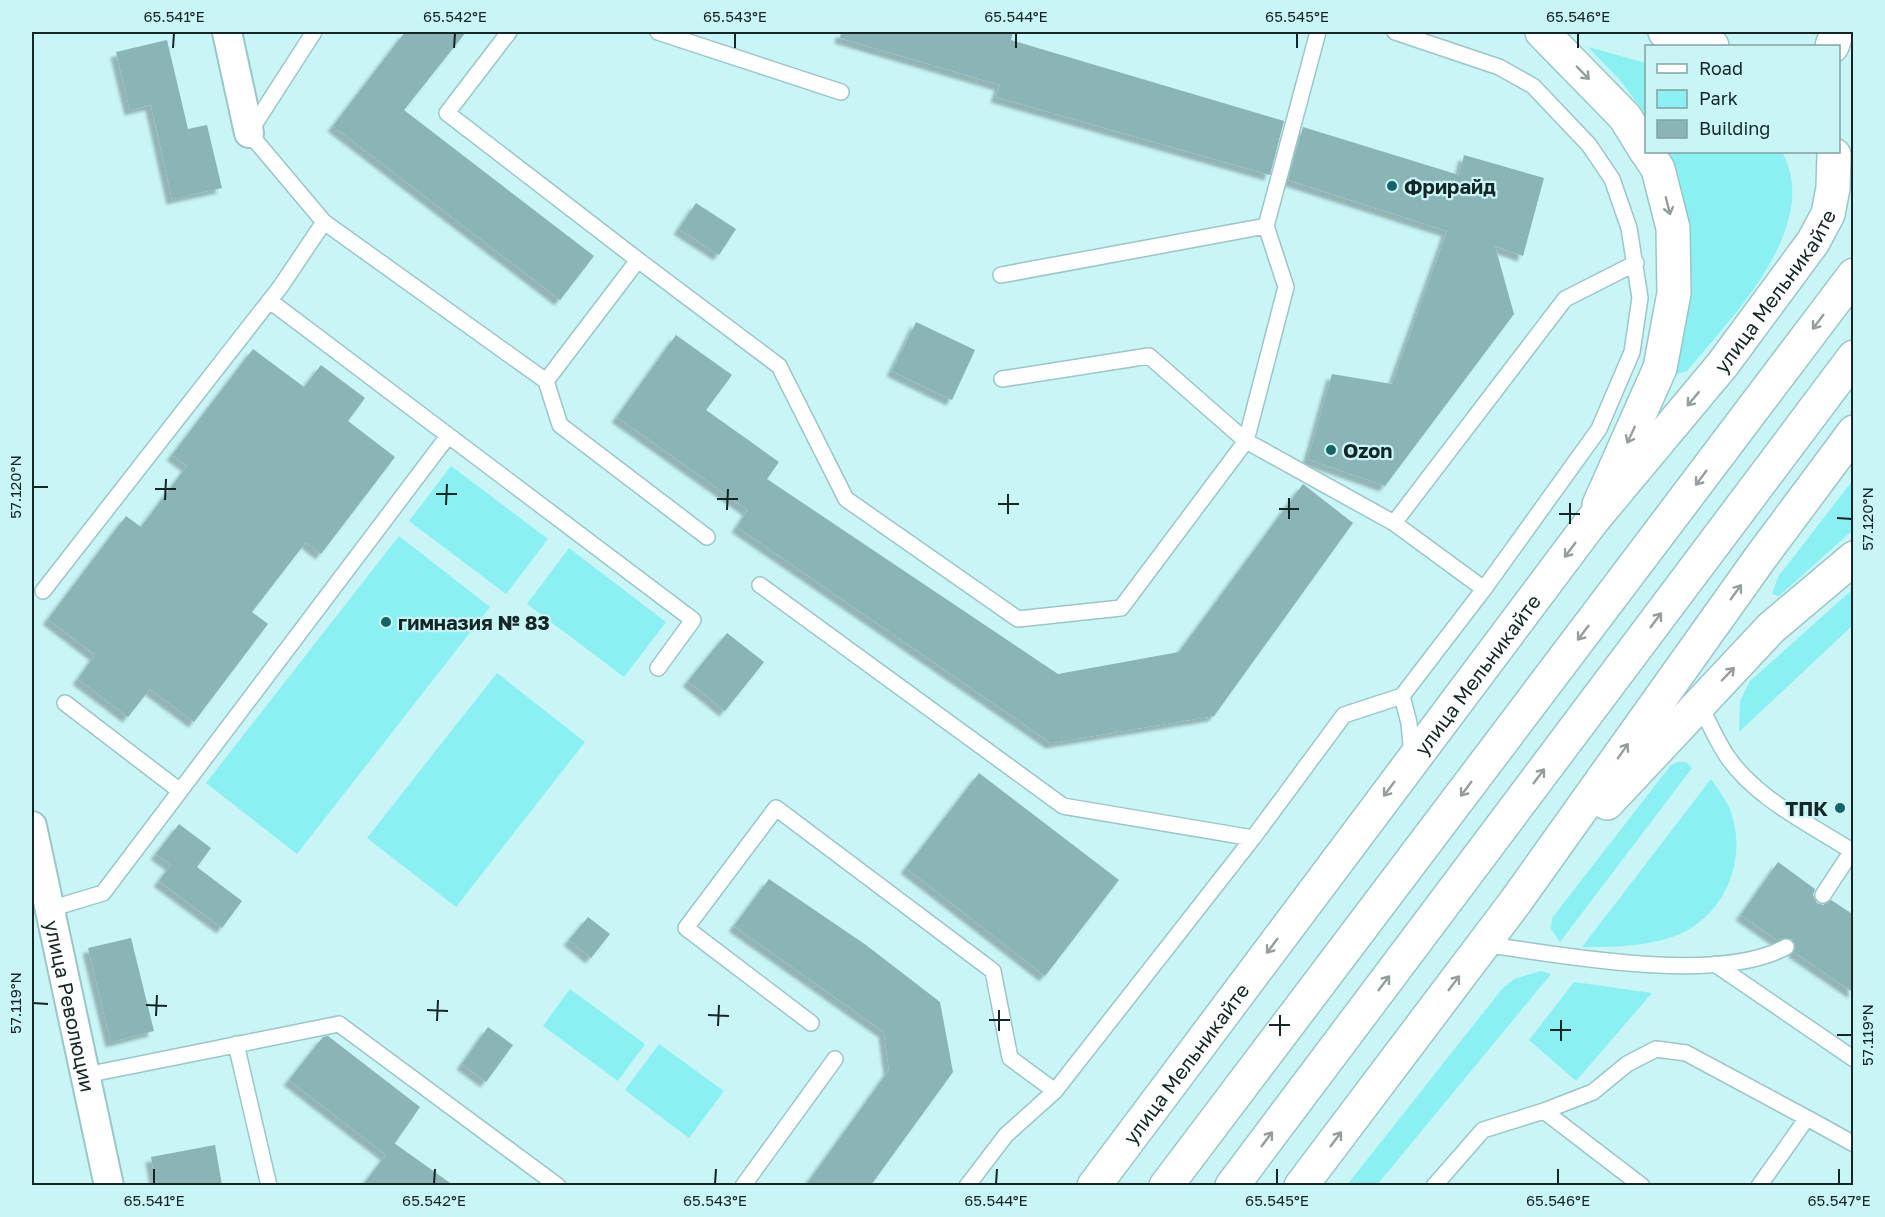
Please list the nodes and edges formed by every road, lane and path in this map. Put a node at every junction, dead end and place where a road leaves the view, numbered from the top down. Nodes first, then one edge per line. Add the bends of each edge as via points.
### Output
1 (227, 32) edge
2 (314, 32) edge
3 (509, 32) edge
4 (658, 32) edge
5 (1318, 32) edge
6 (1395, 32) edge
7 (1542, 32) edge
8 (1665, 32) edge
9 (1709, 45) edge
10 (841, 92) dead end
11 (249, 133) junction
12 (1645, 148) edge
13 (1648, 153) edge
14 (1834, 153) edge
15 (1854, 196) edge
16 (324, 222) junction
17 (1266, 226) junction
18 (638, 261) junction
19 (1636, 263) junction
20 (1001, 275) dead end
21 (1854, 275) edge
22 (270, 301) junction
23 (1854, 357) edge
24 (1002, 379) dead end
25 (546, 381) junction
26 (1854, 432) edge
27 (448, 436) junction
28 (1246, 441) junction
29 (1592, 521) junction
30 (1394, 523) junction
31 (707, 537) dead end
32 (1854, 558) edge
33 (760, 585) dead end
34 (1484, 589) junction
35 (43, 591) dead end
36 (658, 668) dead end
37 (1402, 696) junction
38 (65, 703) dead end
39 (1699, 703) junction
40 (1412, 757) junction
41 (180, 791) junction
42 (32, 826) edge
43 (1253, 838) junction
44 (1853, 852) edge
45 (1823, 895) dead end
46 (1516, 901) junction
47 (50, 909) junction
48 (1483, 944) junction
49 (1786, 947) dead end
50 (1715, 964) junction
51 (811, 1023) dead end
52 (236, 1044) junction
53 (835, 1059) dead end
54 (1854, 1059) edge
55 (86, 1075) junction
56 (1055, 1092) junction
57 (1544, 1111) junction
58 (1807, 1118) junction
59 (1854, 1144) edge
60 (109, 1185) edge
61 (268, 1185) edge
62 (558, 1185) edge
63 (743, 1185) edge
64 (967, 1185) edge
65 (1094, 1185) edge
66 (1166, 1185) edge
67 (1232, 1185) edge
68 (1301, 1185) edge
69 (1434, 1185) edge
70 (1642, 1185) edge
71 (1759, 1185) edge

1 - 11 street
2 - 11 lane
3 - 18 lane via 447,113
4 - 10 lane
5 - 17 lane
6 - 19 lane via 1499,67 1533,86 1589,145 1612,179
7 -> 12 main road via 1625,117
8 - 9 main road
11 - 16 lane
13 -> 29 main road via 1658,169 1673,228 1674,292 1660,368
14 - 15 main road
14 -> 29 main road, улица Мельникайте via 1828,214 1813,242 1723,364
16 - 22 lane
16 - 25 lane
17 - 20 lane
17 - 28 lane via 1286,287
18 - 25 lane
18 - 28 lane via 779,366 846,499 1018,619 1121,608
19 - 30 lane via 1565,299
19 - 34 lane via 1640,298 1632,352 1599,429
21 -> 66 main road
22 - 27 lane
22 - 35 lane
67 -> 23 main road
24 - 28 lane via 1149,356
25 - 31 lane via 560,425
46 -> 26 main road
27 - 36 lane via 693,620
27 - 41 lane
28 - 30 lane
29 -> 40 main road, улица Мельникайте
30 - 34 lane
39 -> 32 main road via 1771,628
33 - 43 lane via 1063,806
34 - 37 lane
37 - 40 lane
37 - 43 lane via 1344,715
38 - 41 lane
39 - 44 lane via 1727,756 1745,778
39 - 46 main road
40 -> 65 main road, улица Мельникайте
41 - 47 lane via 103,892
42 - 47 street, улица Революции
43 - 56 lane
44 - 45 lane
46 - 48 main road
47 - 55 street, улица Революции
48 - 50 lane via 1656,965
68 -> 48 main road
49 - 50 lane via 1770,956
50 - 54 lane
51 - 56 lane via 686,927 776,808 993,971 1010,1058
52 - 55 lane
52 - 61 lane
52 - 62 lane via 339,1024
53 - 63 lane
55 - 60 street, улица Революции
56 - 64 lane via 1006,1135
57 - 58 lane via 1593,1092 1626,1064 1656,1049 1686,1053
57 - 69 lane via 1483,1130
57 - 70 lane
58 - 59 lane
58 - 71 lane

